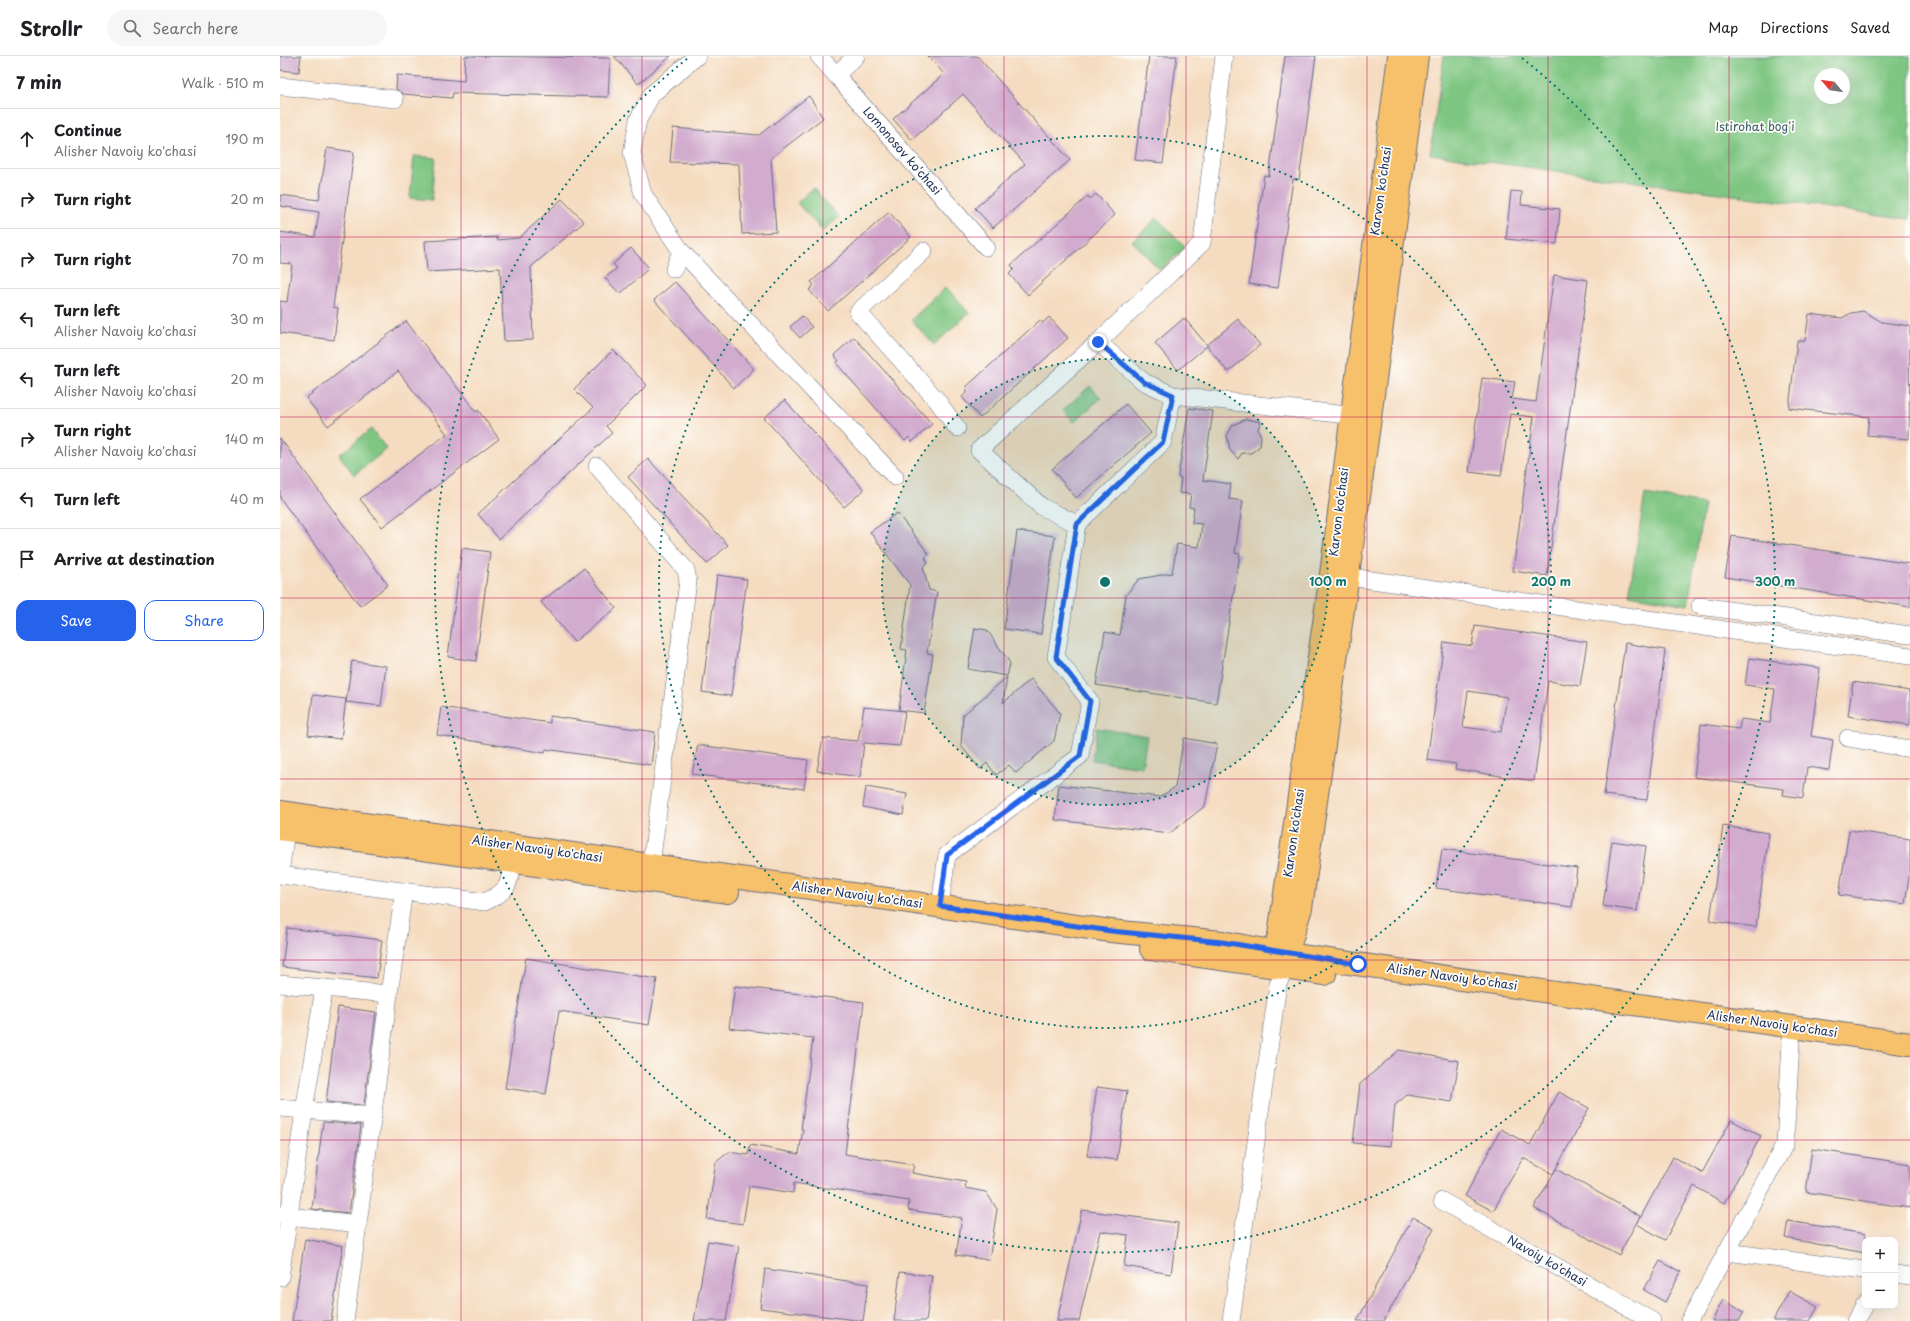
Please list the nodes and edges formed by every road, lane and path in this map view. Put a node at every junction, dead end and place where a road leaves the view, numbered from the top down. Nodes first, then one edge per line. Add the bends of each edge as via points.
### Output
1 (697, 56) edge
2 (819, 56) edge
3 (856, 56) edge
4 (1224, 56) edge
5 (1399, 56) edge
6 (1417, 56) edge
7 (836, 75) junction
8 (280, 86) edge
9 (395, 99) dead end
10 (986, 247) dead end
11 (681, 251) junction
12 (924, 251) dead end
13 (674, 269) dead end
14 (1098, 342) junction
15 (1173, 395) junction
16 (1361, 417) junction
17 (957, 428) dead end
18 (598, 466) dead end
19 (895, 477) dead end
20 (1077, 524) junction
21 (1340, 576) junction
22 (1700, 606) dead end
23 (1910, 635) edge
24 (1910, 656) edge
25 (1848, 738) dead end
26 (1910, 749) edge
27 (282, 823) edge
28 (513, 862) junction
29 (651, 865) junction
30 (280, 874) edge
31 (404, 891) junction
32 (940, 906) junction
33 (1280, 965) junction
34 (280, 984) edge
35 (324, 988) junction
36 (389, 994) junction
37 (1792, 1033) junction
38 (1910, 1044) edge
39 (1910, 1057) edge
40 (280, 1108) edge
41 (304, 1111) junction
42 (372, 1116) junction
43 (1442, 1201) dead end
44 (284, 1216) edge
45 (358, 1224) junction
46 (1727, 1252) junction
47 (1862, 1270) edge
48 (1898, 1274) edge
49 (1910, 1276) edge
50 (280, 1278) edge
51 (1862, 1309) edge
52 (346, 1321) edge
53 (1231, 1321) edge
54 (1652, 1321) edge
55 (1690, 1321) edge
56 (1855, 1321) edge

1 - 11 street via 652,94 638,120 632,153 643,194
2 - 7 street, Lomonosov ko'chasi
3 - 7 street
4 - 14 street via 1202,243
5 - 16 main road, Karvon ko'chasi
6 - 16 main road
7 - 10 street, Lomonosov ko'chasi
8 - 9 street
11 - 13 street
11 - 19 street
12 - 17 street via 858,312 936,399
14 - 15 street via 1144,382
14 - 20 street via 979,450 1042,507
15 - 16 street
15 - 20 street via 1163,442
16 - 21 main road, Karvon ko'chasi
18 - 29 street via 686,570 688,581
20 - 32 street via 1056,657 1090,701 1080,756 947,855
21 - 24 street
21 - 33 main road, Karvon ko'chasi via 1279,935
22 - 23 street
25 - 26 street
27 - 28 main road, Alisher Navoiy ko'chasi
27 - 29 main road, Alisher Navoiy ko'chasi
27 - 30 street
28 - 31 street via 509,885 485,902
28 - 33 main road, Alisher Navoiy ko'chasi
29 - 32 main road, Alisher Navoiy ko'chasi
30 - 31 street
31 - 36 street
32 - 33 main road, Alisher Navoiy ko'chasi via 1111,931 1222,942
33 - 37 main road, Alisher Navoiy ko'chasi
33 - 53 street
34 - 35 street
35 - 36 street
35 - 41 street
36 - 42 street
37 - 38 main road, Alisher Navoiy ko'chasi
37 - 39 main road, Alisher Navoiy ko'chasi
37 - 46 street via 1785,1144
40 - 41 street
41 - 42 street
41 - 44 street
42 - 45 street
43 - 54 street, Navoiy ko'chasi
44 - 45 street
44 - 50 street
45 - 52 street
46 - 47 street
46 - 55 street
48 - 49 street
51 - 56 street

